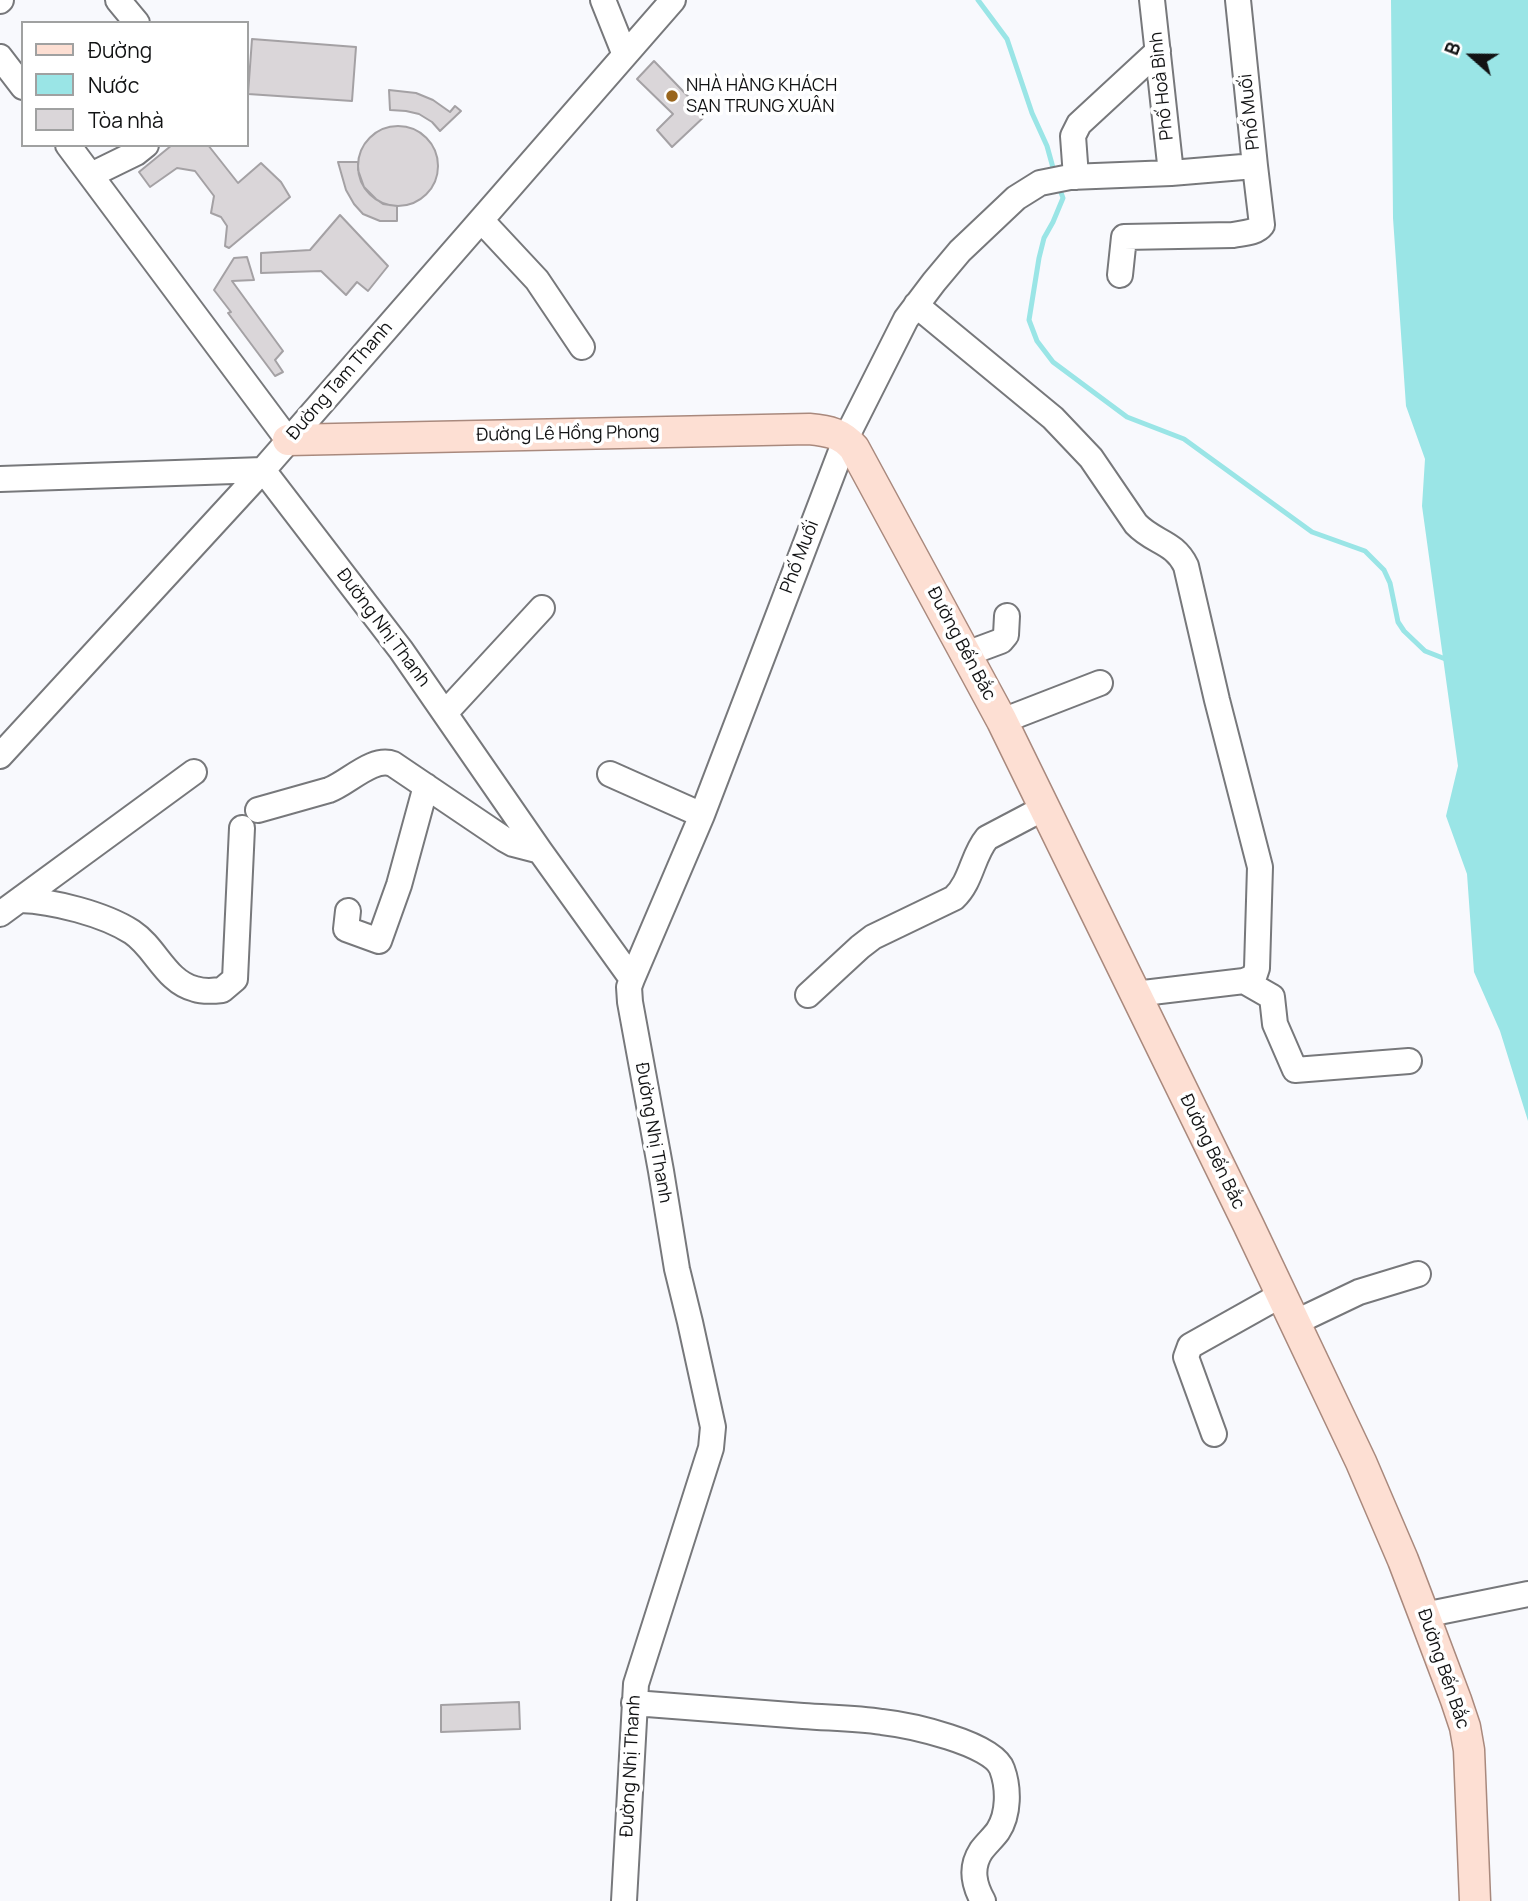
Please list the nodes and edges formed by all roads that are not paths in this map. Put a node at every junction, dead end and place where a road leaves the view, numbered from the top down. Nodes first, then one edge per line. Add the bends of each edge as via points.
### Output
1 (118, 0) edge
2 (603, 0) edge
3 (673, 0) edge
4 (1152, 0) edge
5 (1238, 0) edge
6 (135, 21) edge
7 (1158, 51) junction
8 (625, 55) junction
9 (0, 57) edge
10 (21, 84) edge
11 (70, 147) edge
12 (143, 147) edge
13 (1255, 166) junction
14 (1171, 173) junction
15 (91, 175) junction
16 (1073, 177) junction
17 (481, 220) junction
18 (1120, 275) dead end
19 (916, 305) junction
20 (582, 347) dead end
21 (846, 438) junction
22 (288, 440) junction
23 (262, 470) junction
24 (0, 479) edge
25 (542, 608) dead end
26 (1007, 616) dead end
27 (966, 654) junction
28 (1100, 683) dead end
29 (446, 712) junction
30 (1002, 721) junction
31 (0, 757) edge
32 (194, 772) dead end
33 (610, 774) dead end
34 (426, 786) junction
35 (1044, 808) junction
36 (702, 815) junction
37 (540, 851) junction
38 (10, 907) edge
39 (348, 911) dead end
40 (632, 979) junction
41 (1244, 981) junction
42 (1135, 994) junction
43 (808, 995) dead end
44 (1409, 1061) dead end
45 (1418, 1274) dead end
46 (1281, 1295) junction
47 (1294, 1323) junction
48 (1214, 1434) dead end
49 (1528, 1594) edge
50 (1424, 1615) junction
51 (634, 1703) junction
52 (624, 1901) edge
53 (983, 1901) edge
54 (1475, 1901) edge

1 - 6 street
2 - 8 street
3 - 8 street, Đường Tam Thanh
4 - 7 street, Phố Hoà Bình
5 - 13 street, Phố Muối
7 - 14 street, Phố Hoà Bình
7 - 16 street via 1079,124 1073,136
8 - 17 street, Đường Tam Thanh
9 - 10 street
11 - 15 street
12 - 15 street
13 - 14 street, Phố Muối
13 - 18 street via 1260,228 1233,235 1124,237
14 - 16 street, Phố Muối
15 - 22 street
16 - 19 street, Phố Muối via 1040,183 1016,198 960,251
17 - 20 street via 537,279
17 - 22 street, Đường Tam Thanh
19 - 21 street, Phố Muối
19 - 41 street via 1053,418 1091,458 1136,524 1180,555 1260,867 1257,968 1254,976
21 - 22 main road, Đường Lê Hồng Phong via 809,429
21 - 27 main road, Đường Bến Bắc
21 - 36 street, Phố Muối
22 - 23 street, Đường Tam Thanh
23 - 24 street
23 - 29 street, Đường Nhị Thanh
23 - 31 street, Đường Tam Thanh
25 - 29 street
26 - 27 street via 1001,641
27 - 30 main road, Đường Bến Bắc
28 - 30 street
29 - 37 street, Đường Nhị Thanh
30 - 35 main road, Đường Bến Bắc
32 - 38 street
33 - 36 street
34 - 37 street via 503,839
34 - 38 street via 393,764 377,762 338,786 250,819 235,979 222,990 194,989 180,982 145,943 115,922 44,901
34 - 39 street via 379,941 346,929
35 - 42 main road, Đường Bến Bắc
35 - 43 street via 988,838 962,891 954,898 873,937
36 - 40 street, Phố Muối
37 - 40 street, Đường Nhị Thanh
40 - 51 street, Đường Nhị Thanh via 630,1002 677,1269 713,1427 711,1448 636,1684
41 - 42 street
41 - 44 street via 1272,997 1275,1024 1295,1070
42 - 46 main road, Đường Bến Bắc
45 - 47 street via 1359,1292
46 - 47 main road, Đường Bến Bắc
46 - 48 street via 1190,1346 1187,1352
47 - 50 main road, Đường Bến Bắc via 1377,1496
49 - 50 street
50 - 54 main road, Đường Bến Bắc via 1469,1750
51 - 52 street, Đường Nhị Thanh
51 - 53 street via 883,1722 940,1734 982,1750 1002,1768 1007,1804 1005,1819 975,1866 973,1877

